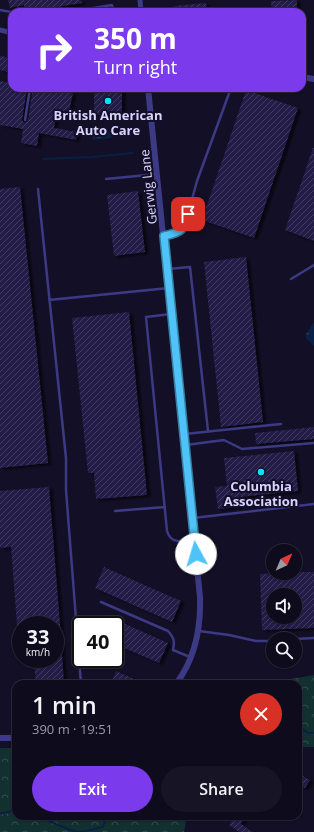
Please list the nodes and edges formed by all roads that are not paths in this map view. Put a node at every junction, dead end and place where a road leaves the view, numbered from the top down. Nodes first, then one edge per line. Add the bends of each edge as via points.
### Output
1 (94, 8) edge
2 (113, 8) edge
3 (29, 92) edge
4 (148, 92) edge
5 (230, 92) edge
6 (25, 120) dead end
7 (158, 174) junction
8 (106, 179) dead end
9 (38, 189) dead end
10 (164, 236) junction
11 (314, 265) edge
12 (167, 269) junction
13 (291, 279) dead end
14 (169, 288) junction
15 (49, 300) junction
16 (172, 314) junction
17 (281, 424) dead end
18 (208, 431) junction
19 (184, 434) junction
20 (314, 443) edge
21 (185, 445) junction
22 (314, 504) edge
23 (165, 507) junction
24 (115, 511) dead end
25 (193, 518) junction
26 (195, 539) junction
27 (101, 602) dead end
28 (199, 631) junction
29 (314, 638) edge
30 (302, 639) edge
31 (266, 641) edge
32 (191, 657) junction
33 (81, 680) edge
34 (179, 680) edge
35 (0, 738) edge
36 (12, 738) edge

1 - 2 lane via 112,5
3 - 6 lane
4 - 7 street, Gerwig Lane
5 - 10 lane via 197,181 185,225 178,233
7 - 8 lane
7 - 10 street, Gerwig Lane
9 - 15 lane
10 - 12 street, Gerwig Lane
11 - 13 lane
12 - 14 street, Gerwig Lane
12 - 18 lane via 190,267
14 - 15 lane
14 - 16 street, Gerwig Lane
15 - 33 lane via 66,458 66,490
16 - 19 street, Gerwig Lane
16 - 23 lane via 146,317
17 - 18 lane
18 - 19 lane
19 - 21 street, Gerwig Lane
20 - 21 lane via 242,449 224,440
21 - 25 street, Gerwig Lane
22 - 25 lane
23 - 24 lane
23 - 26 lane via 170,538 177,542
25 - 26 street, Gerwig Lane
26 - 28 street, Gerwig Lane via 201,610
27 - 32 lane via 168,631 174,638 173,650
28 - 31 lane
28 - 32 street, Gerwig Lane
29 - 30 lane
32 - 34 street, Gerwig Lane
35 - 36 street

